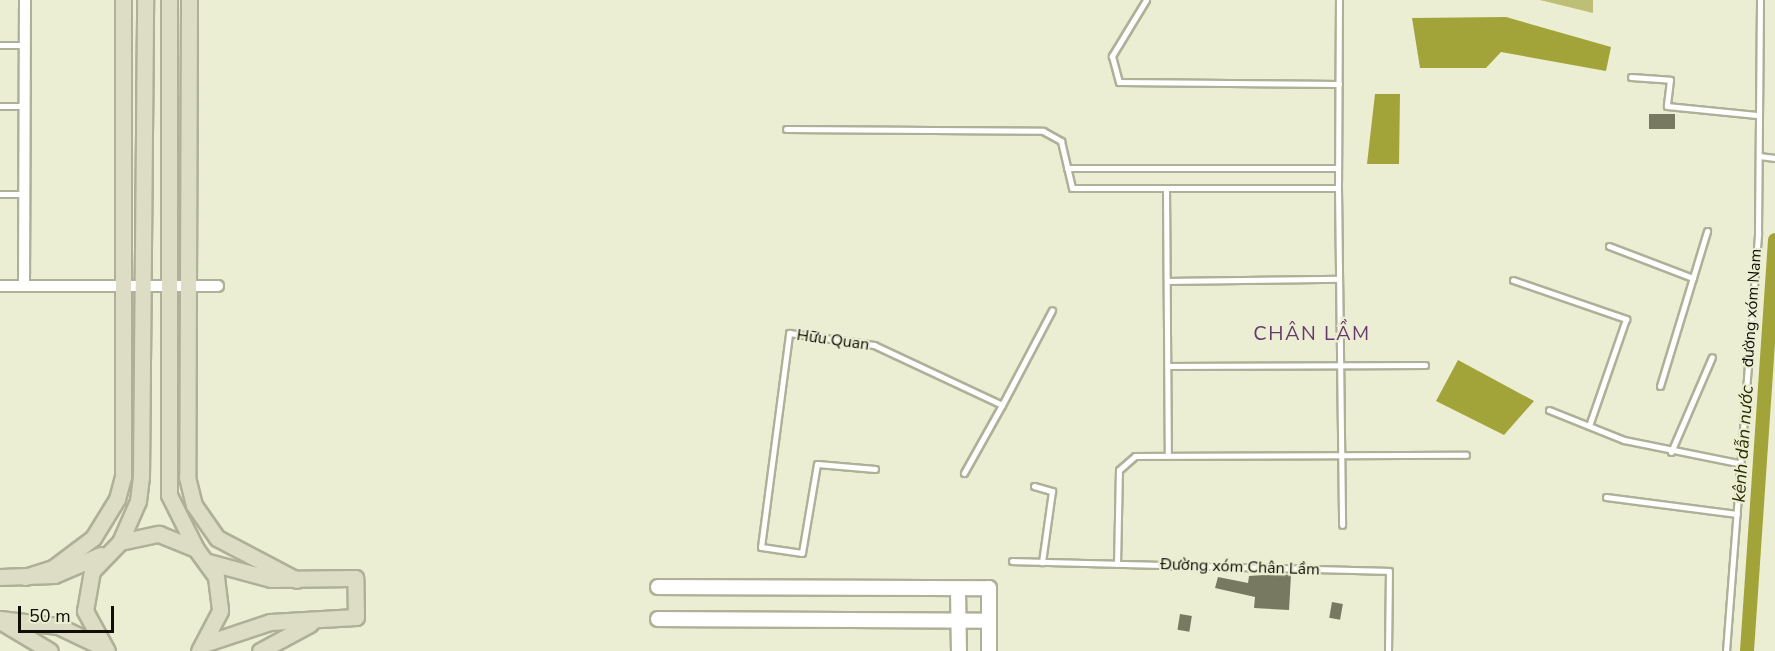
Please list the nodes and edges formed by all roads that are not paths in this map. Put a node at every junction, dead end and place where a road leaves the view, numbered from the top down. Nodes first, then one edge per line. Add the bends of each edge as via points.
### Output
1 (25, 0) edge
2 (123, 0) edge
3 (145, 0) edge
4 (169, 0) edge
5 (189, 0) edge
6 (1146, 0) edge
7 (1340, 0) edge
8 (1760, 0) edge
9 (0, 45) edge
10 (25, 45) junction
11 (1631, 77) dead end
12 (1339, 84) junction
13 (0, 106) edge
14 (25, 106) junction
15 (1757, 115) junction
16 (786, 129) dead end
17 (1759, 156) junction
18 (1774, 158) edge
19 (1067, 168) junction
20 (1338, 168) junction
21 (1166, 188) junction
22 (1338, 188) junction
23 (0, 194) edge
24 (25, 194) junction
25 (1707, 231) dead end
26 (1609, 246) dead end
27 (1693, 278) junction
28 (1339, 279) junction
29 (1513, 280) dead end
30 (1167, 281) junction
31 (121, 285) junction
32 (144, 285) junction
33 (168, 285) junction
34 (188, 285) junction
35 (0, 286) edge
36 (24, 286) junction
37 (218, 286) dead end
38 (1052, 310) dead end
39 (1712, 357) dead end
40 (1340, 365) junction
41 (1425, 365) dead end
42 (1168, 366) junction
43 (1660, 386) dead end
44 (1002, 405) junction
45 (1550, 410) dead end
46 (1589, 426) junction
47 (1671, 452) junction
48 (1168, 453) junction
49 (1341, 454) junction
50 (1466, 455) dead end
51 (1738, 463) junction
52 (875, 469) dead end
53 (964, 472) dead end
54 (123, 477) junction
55 (141, 477) junction
56 (168, 477) junction
57 (187, 477) junction
58 (1034, 486) dead end
59 (1606, 497) dead end
60 (1737, 514) junction
61 (1342, 525) dead end
62 (120, 542) junction
63 (196, 549) junction
64 (104, 554) junction
65 (1012, 561) dead end
66 (208, 562) junction
67 (1042, 562) junction
68 (1117, 564) junction
69 (0, 577) edge
70 (25, 577) junction
71 (297, 580) junction
72 (658, 587) dead end
73 (958, 590) junction
74 (322, 619) junction
75 (658, 619) dead end
76 (0, 620) edge
77 (958, 620) junction
78 (989, 621) junction
79 (203, 647) edge
80 (104, 649) edge
81 (50, 651) edge
82 (260, 651) edge
83 (959, 651) edge
84 (989, 651) edge
85 (1388, 651) edge
86 (1726, 651) edge

1 - 10 street
2 - 31 main road
3 - 32 main road
4 - 33 main road
5 - 34 main road
6 - 12 lane via 1112,56 1119,82
7 - 12 lane
8 - 15 lane, đường xóm Nam
9 - 10 lane
10 - 14 street
11 - 15 lane via 1670,80 1667,106
12 - 20 lane
13 - 14 lane
14 - 24 street
15 - 17 lane, đường xóm Nam
16 - 19 lane via 1043,131 1061,141
17 - 18 lane
17 - 51 lane, đường xóm Nam
19 - 20 lane
19 - 21 lane via 1072,188
20 - 22 lane
21 - 22 lane
21 - 30 lane
22 - 28 lane
23 - 24 lane
24 - 36 street
25 - 27 lane
26 - 27 lane
27 - 43 lane
28 - 30 lane
28 - 40 lane
29 - 46 lane via 1626,319
30 - 42 lane
31 - 32 street
31 - 36 street
31 - 54 main road
32 - 33 street
32 - 55 main road
33 - 34 street
33 - 56 main road
34 - 37 street
34 - 57 main road
35 - 36 street
38 - 44 lane
39 - 47 lane
40 - 41 lane
40 - 42 lane
40 - 49 lane
42 - 48 lane
44 - 52 lane, Hữu Quan via 874,345 789,333 761,547 802,553 817,464
44 - 53 lane
45 - 46 lane
46 - 47 lane
47 - 51 lane
48 - 49 lane
48 - 68 lane via 1135,456 1119,470
49 - 50 lane
49 - 61 lane
51 - 60 lane, đường xóm Nam
54 - 55 main road
54 - 70 main road via 117,500 93,538 53,568
55 - 62 main road via 138,501
56 - 57 main road
56 - 63 main road via 174,510
57 - 71 main road via 194,505 217,538
58 - 67 lane via 1052,491
59 - 60 lane
60 - 86 lane, đường xóm Nam
62 - 63 main road via 159,534
62 - 64 main road
63 - 66 main road
64 - 70 main road via 54,575
64 - 80 main road via 92,571 85,610
65 - 67 lane, Đường xóm Chân Lầm
66 - 71 main road via 243,574
66 - 79 main road via 220,594 218,620
67 - 68 lane, Đường xóm Chân Lầm
68 - 85 lane, Đường xóm Chân Lầm via 1389,571
69 - 70 main road
71 - 74 main road via 355,578 356,617
72 - 73 street
73 - 77 street
73 - 78 street via 989,588
74 - 79 main road via 270,622
74 - 82 main road
75 - 77 street
76 - 80 main road via 58,626
76 - 81 main road
77 - 78 street
77 - 83 street
78 - 84 street

